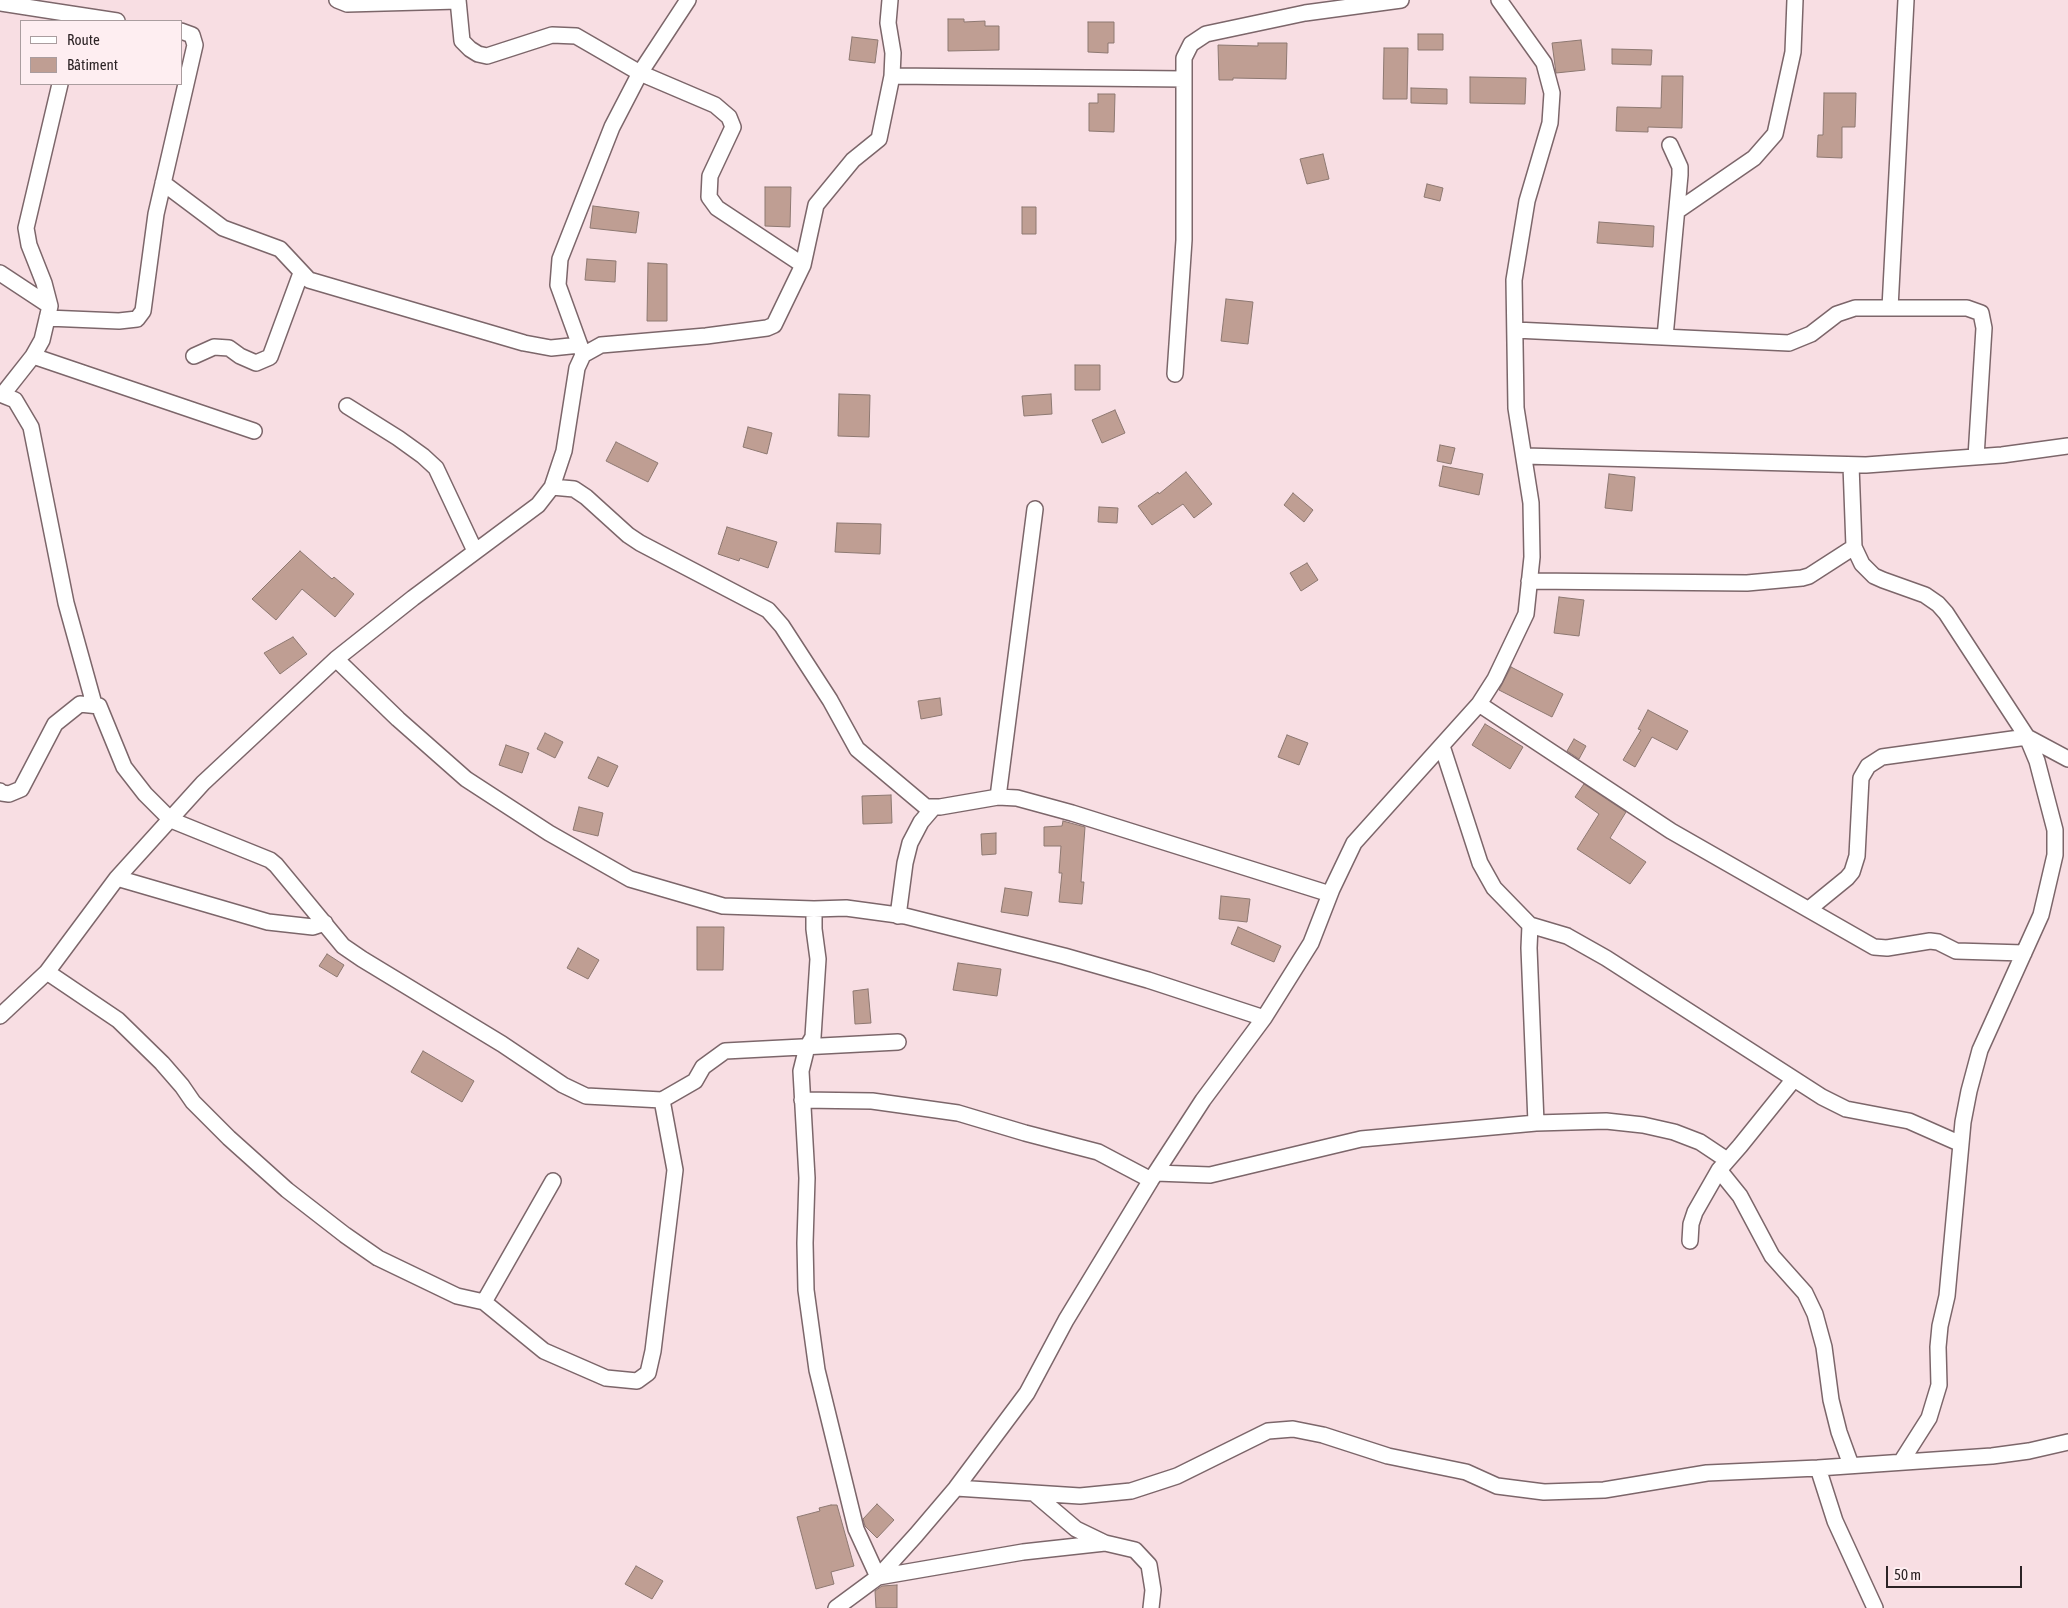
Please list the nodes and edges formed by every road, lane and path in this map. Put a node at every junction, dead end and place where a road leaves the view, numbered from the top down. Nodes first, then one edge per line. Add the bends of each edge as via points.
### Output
1 (337, 0) edge
2 (458, 0) edge
3 (688, 0) edge
4 (890, 0) edge
5 (1400, 0) edge
6 (1499, 0) edge
7 (1795, 0) edge
8 (1906, 0) edge
9 (0, 3) edge
10 (1303, 7) edge
11 (77, 19) edge
12 (97, 20) edge
13 (182, 30) edge
14 (640, 73) junction
15 (892, 76) junction
16 (1184, 79) junction
17 (60, 85) edge
18 (1670, 145) dead end
19 (163, 183) junction
20 (1677, 211) junction
21 (803, 265) junction
22 (0, 273) edge
23 (301, 273) junction
24 (1890, 308) junction
25 (48, 312) junction
26 (1515, 330) junction
27 (1665, 337) junction
28 (581, 350) junction
29 (33, 356) junction
30 (194, 356) dead end
31 (1175, 374) dead end
32 (1, 394) edge
33 (347, 406) dead end
34 (254, 431) dead end
35 (2068, 446) edge
36 (1524, 456) junction
37 (1976, 457) junction
38 (1852, 465) junction
39 (552, 486) junction
40 (1035, 509) dead end
41 (1854, 547) junction
42 (475, 551) junction
43 (1529, 581) junction
44 (336, 659) junction
45 (94, 704) junction
46 (1479, 704) junction
47 (2027, 737) junction
48 (1442, 746) junction
49 (2068, 759) edge
50 (0, 791) edge
51 (998, 796) junction
52 (933, 808) junction
53 (171, 820) junction
54 (117, 878) junction
55 (1330, 894) junction
56 (814, 909) junction
57 (1809, 909) junction
58 (898, 916) junction
59 (325, 923) junction
60 (1530, 926) junction
61 (2024, 953) junction
62 (47, 972) junction
63 (0, 1016) edge
64 (1264, 1018) junction
65 (898, 1042) dead end
66 (807, 1047) junction
67 (1794, 1079) junction
68 (662, 1100) junction
69 (802, 1100) junction
70 (1536, 1123) junction
71 (1961, 1144) junction
72 (1723, 1165) junction
73 (1153, 1176) junction
74 (553, 1180) dead end
75 (1690, 1241) dead end
76 (484, 1302) junction
77 (2068, 1442) edge
78 (1901, 1462) junction
79 (1850, 1465) junction
80 (1818, 1468) junction
81 (956, 1488) junction
82 (1036, 1495) junction
83 (1105, 1542) junction
84 (878, 1577) junction
85 (836, 1608) edge
86 (1151, 1608) edge
87 (1874, 1608) edge

1 - 2 street via 347,4
2 - 14 street via 462,40 478,54 487,56 552,35 576,36
3 - 14 street
4 - 15 street via 888,24 893,53
5 - 10 street
6 - 26 street via 1544,63 1552,93 1550,123 1526,201 1514,280
7 - 20 street via 1793,52 1775,134 1754,158
8 - 24 street
9 - 11 street
10 - 16 street via 1206,34 1191,44 1184,58
11 - 12 street
13 - 19 street via 192,35 195,46
14 - 21 street via 715,105 729,117 732,127 710,176 709,197 717,208
14 - 28 street via 612,127 560,259 558,285
15 - 16 street
15 - 21 street via 879,139 853,160 816,205
16 - 31 street via 1184,240
17 - 25 street via 26,228 44,283
18 - 20 street via 1680,168
19 - 23 street via 223,228 280,249
19 - 25 street via 143,310 136,319 119,322
20 - 27 street
21 - 28 street via 777,320 767,328 601,345
22 - 25 street
23 - 28 street via 309,280 524,343
23 - 30 street via 270,357 256,363 229,348 214,347
24 - 27 street via 1855,308 1837,314 1811,334 1789,343
24 - 37 street via 1967,308 1981,313 1984,328
25 - 29 street via 42,340
26 - 27 street
26 - 36 street via 1516,408
28 - 39 street via 564,451
29 - 32 street
29 - 34 street
32 - 45 street via 15,400 31,427 66,604
33 - 42 street via 411,447 436,468
35 - 37 street
36 - 38 street
36 - 43 street via 1531,503
37 - 38 street
38 - 41 street
39 - 42 street via 538,505
39 - 52 street via 574,490 640,543 768,610 830,700 857,749 926,807
40 - 51 street
41 - 43 street via 1802,578 1747,582
41 - 47 street via 1862,564 1874,576 1925,595 1942,609
42 - 44 street
43 - 46 street via 1526,614
44 - 53 street via 203,783
44 - 56 street via 466,779 549,833 630,879 723,906
45 - 50 street via 80,704 55,724 21,789 9,794
45 - 53 street via 104,715 124,767 140,789
46 - 48 street
46 - 57 street via 1671,831
47 - 49 street
47 - 57 street via 1882,757 1868,766 1861,778 1857,856 1852,872
47 - 61 street via 2037,761 2055,830 2055,856 2041,915
48 - 55 street via 1354,843
48 - 60 street via 1480,863 1494,888
51 - 52 street
51 - 55 street via 1072,813
52 - 58 street via 910,843
53 - 54 street
53 - 59 street via 270,860
54 - 59 street via 268,922 314,928
54 - 62 street
55 - 64 street via 1311,943
56 - 58 street via 846,908
56 - 66 street via 818,959 813,1037
57 - 61 street via 1874,947 1887,948 1930,940 1956,951
58 - 64 street via 1064,956
59 - 68 street via 343,946 502,1044 563,1086 586,1096
60 - 67 street via 1567,936 1606,958
60 - 70 street
61 - 71 street via 1980,1050 1969,1091
62 - 63 street
62 - 76 street via 118,1020 162,1063 193,1102 229,1138 287,1190 345,1235 378,1258 457,1296
64 - 73 street via 1203,1100
65 - 66 street
66 - 68 street via 724,1051 703,1067 695,1081
66 - 69 street via 801,1071
67 - 71 street via 1846,1109 1909,1121
67 - 72 street
68 - 76 street via 675,1170 664,1273 648,1373 637,1381 606,1378 544,1350
69 - 73 street via 872,1102 958,1113 1098,1152
69 - 84 street via 807,1178 806,1290 818,1370 856,1528
70 - 72 street via 1643,1125 1700,1142
70 - 73 street via 1361,1139 1210,1175
71 - 78 street via 1947,1296 1939,1340 1939,1385 1929,1418
72 - 75 street via 1695,1212
72 - 79 street via 1772,1256 1805,1293 1815,1314 1824,1347 1831,1400
73 - 81 street via 1066,1320 1027,1393
74 - 76 street
77 - 78 street via 1992,1456
78 - 79 street
79 - 80 street
80 - 82 street via 1707,1473 1604,1490 1544,1492 1496,1486 1466,1472 1388,1456 1293,1429 1268,1431 1177,1476 1131,1491 1080,1496
80 - 87 street via 1835,1521
81 - 82 street
81 - 84 street
82 - 83 street via 1076,1530
83 - 84 street via 1023,1552
83 - 86 street via 1136,1550 1149,1565 1153,1590
84 - 85 street

